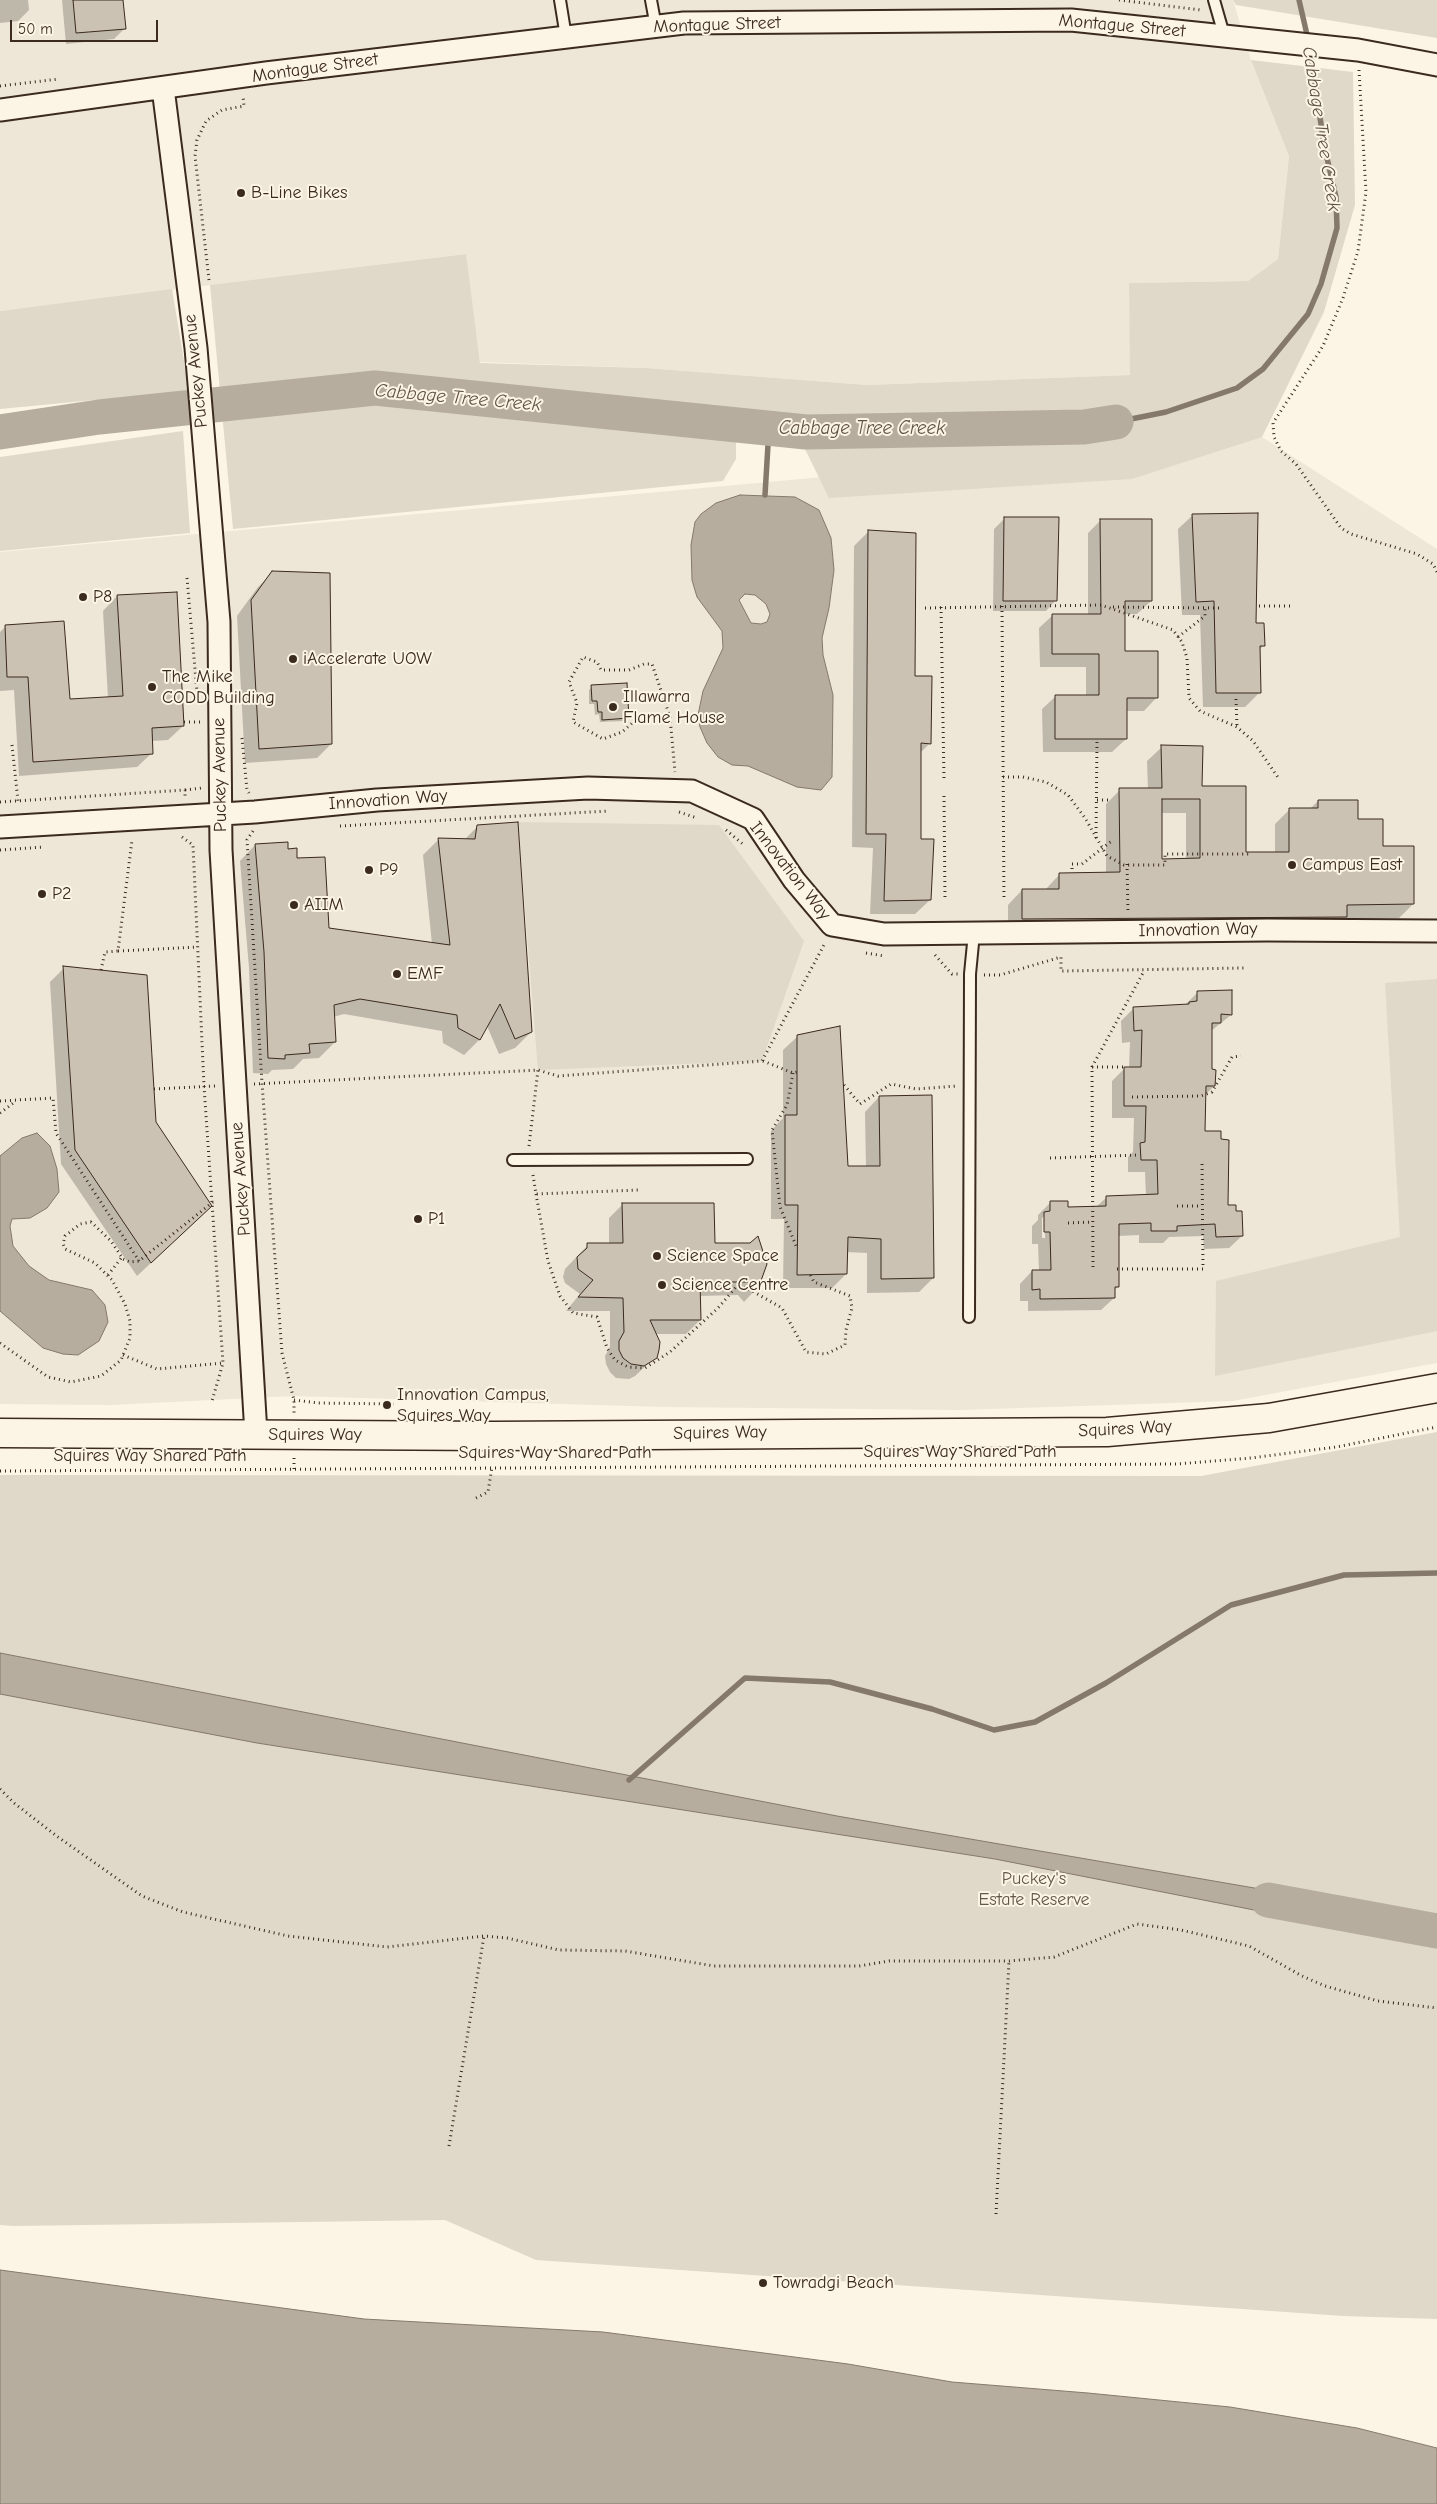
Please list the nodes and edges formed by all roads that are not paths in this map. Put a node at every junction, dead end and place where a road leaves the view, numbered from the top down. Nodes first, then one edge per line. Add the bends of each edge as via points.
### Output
1 (560, 0) edge
2 (651, 0) edge
3 (1214, 0) edge
4 (656, 26) junction
5 (1232, 36) junction
6 (566, 37) junction
7 (1437, 65) edge
8 (163, 88) junction
9 (0, 110) edge
10 (221, 814) junction
11 (0, 827) edge
12 (1437, 931) edge
13 (974, 933) junction
14 (747, 1158) dead end
15 (513, 1160) dead end
16 (969, 1317) dead end
17 (1437, 1388) edge
18 (0, 1433) edge
19 (256, 1434) junction

1 - 6 lane
2 - 4 lane
3 - 5 lane
4 - 5 street, Montague Street via 684,23 1071,20
4 - 6 street, Montague Street
5 - 7 street, Montague Street via 1345,49
6 - 8 street, Montague Street
8 - 9 street, Montague Street
8 - 10 street, Puckey Avenue via 196,348 211,525 220,658
10 - 11 street, Innovation Way
10 - 13 street, Innovation Way via 377,800 588,788 692,791 752,819 794,880 832,925 884,934
10 - 19 street, Puckey Avenue
12 - 13 street, Innovation Way
13 - 16 lane via 970,974
14 - 15 lane
17 - 19 main road, Squires Way via 1270,1418 1107,1432 494,1436
18 - 19 main road, Squires Way

